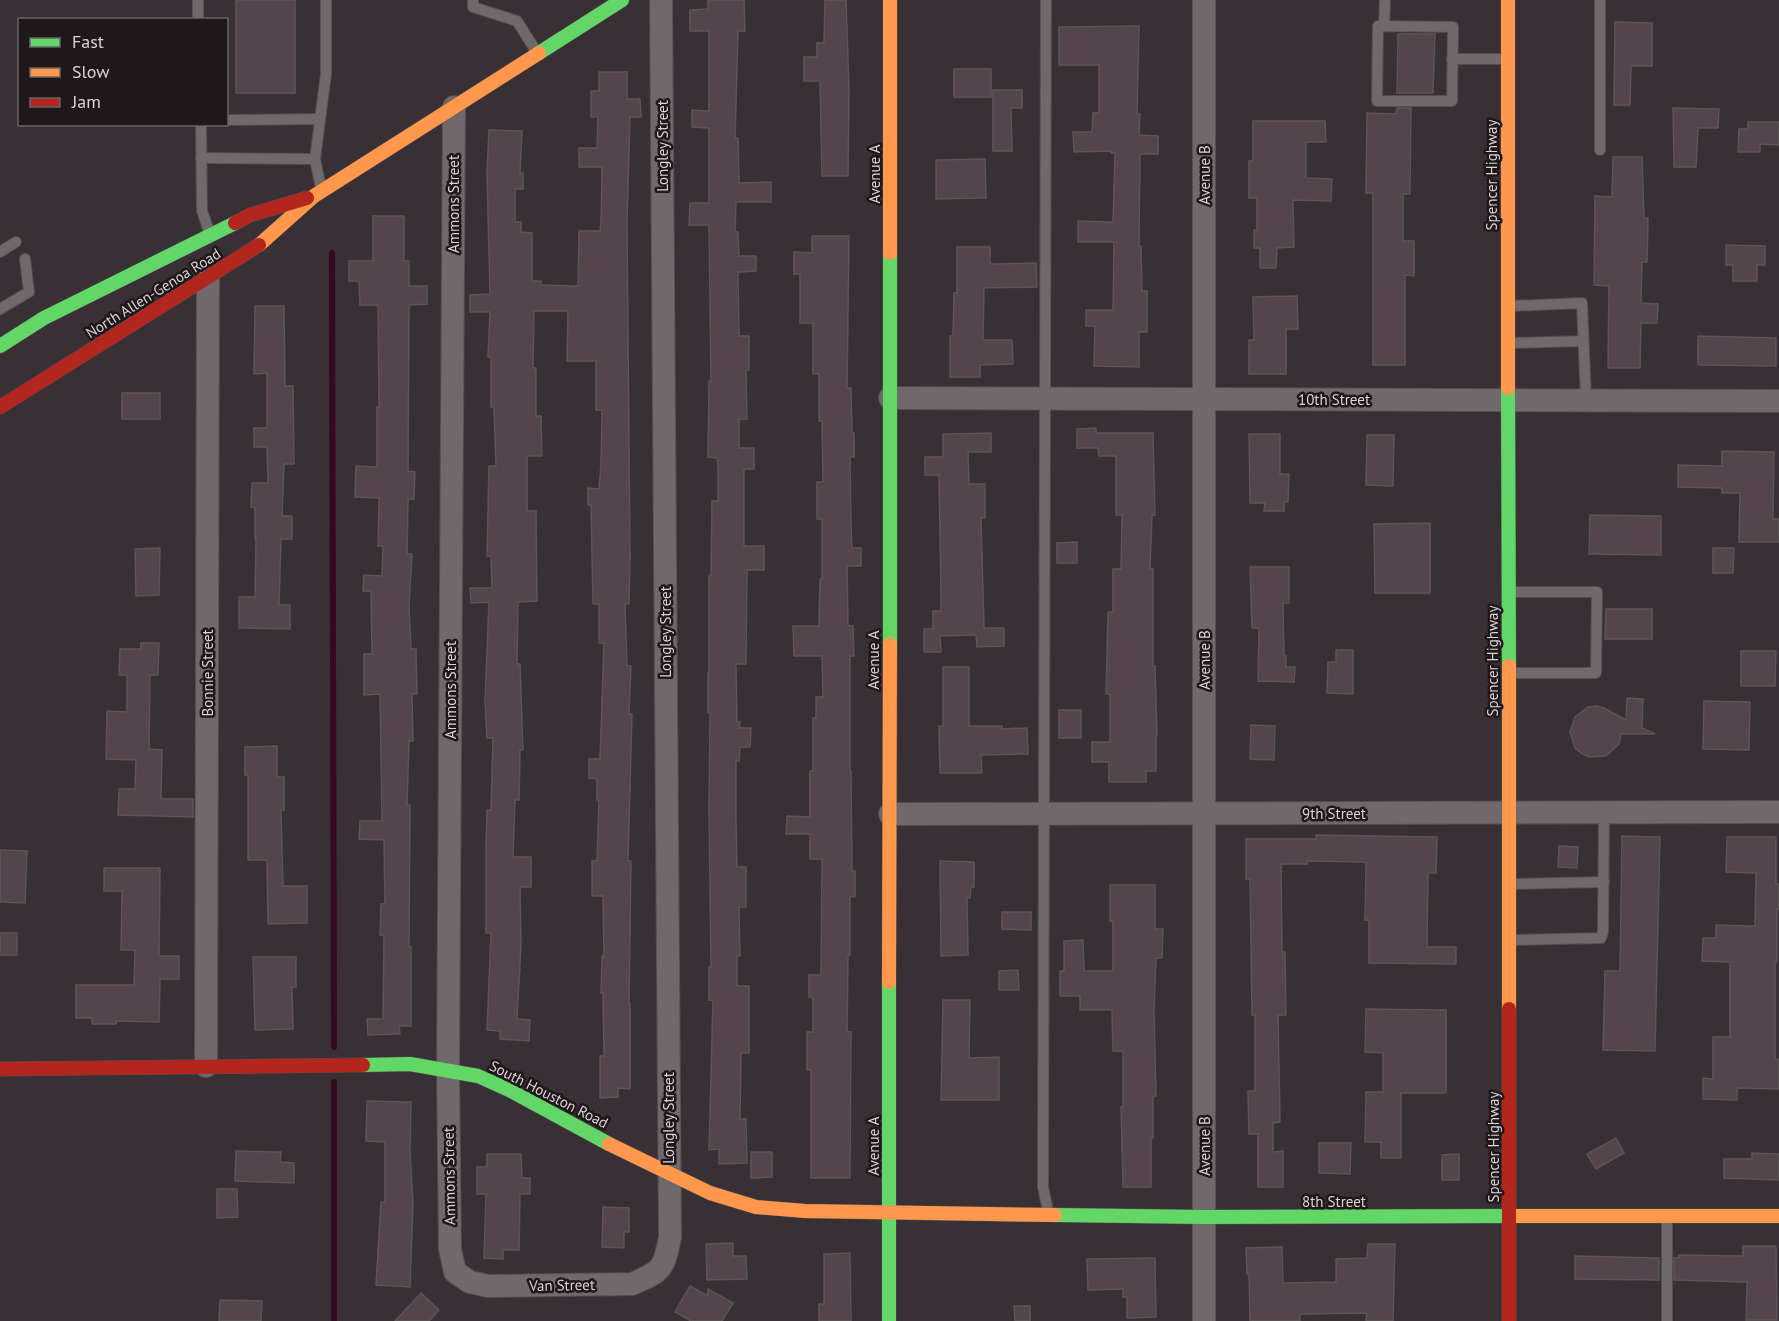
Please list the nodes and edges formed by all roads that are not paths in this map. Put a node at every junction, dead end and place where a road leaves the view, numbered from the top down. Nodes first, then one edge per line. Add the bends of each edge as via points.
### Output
1 (198, 0) edge
2 (326, 0) edge
3 (473, 0) edge
4 (622, 0) edge
5 (661, 0) edge
6 (890, 0) edge
7 (1046, 0) edge
8 (1204, 0) edge
9 (1385, 0) edge
10 (1508, 0) edge
11 (1600, 0) edge
12 (198, 18) edge
13 (1384, 26) junction
14 (538, 54) junction
15 (1452, 59) junction
16 (1508, 59) junction
17 (454, 107) junction
18 (320, 119) junction
19 (228, 120) edge
20 (201, 126) edge
21 (1600, 150) dead end
22 (201, 158) junction
23 (315, 159) junction
24 (318, 194) junction
25 (210, 235) junction
26 (16, 242) dead end
27 (0, 252) edge
28 (25, 259) dead end
29 (208, 279) junction
30 (36, 305) junction
31 (1508, 306) junction
32 (0, 309) edge
33 (1583, 341) junction
34 (1508, 344) junction
35 (0, 346) edge
36 (890, 398) junction
37 (1045, 399) junction
38 (1204, 399) junction
39 (1508, 400) junction
40 (1586, 400) junction
41 (1779, 400) edge
42 (0, 408) edge
43 (1508, 591) junction
44 (1509, 674) junction
45 (1779, 812) edge
46 (890, 813) junction
47 (1044, 813) junction
48 (1204, 813) junction
49 (1509, 813) junction
50 (1604, 813) junction
51 (1604, 882) junction
52 (1509, 884) junction
53 (1509, 940) junction
54 (207, 1066) junction
55 (0, 1069) edge
56 (448, 1069) junction
57 (669, 1173) junction
58 (890, 1212) junction
59 (1048, 1215) junction
60 (1667, 1216) junction
61 (1779, 1216) edge
62 (1509, 1217) junction
63 (1204, 1218) junction
64 (665, 1263) joint
65 (455, 1272) joint
66 (889, 1321) edge
67 (1204, 1321) edge
68 (1509, 1321) edge
69 (1667, 1321) edge

1 - 12 lane
2 - 18 lane via 326,74
3 - 14 lane via 473,7 517,21
4 - 14 street, North Allen-Genoa Road
5 - 57 street, Longley Street
6 - 36 street, Avenue A
7 - 37 lane
8 - 38 street, Avenue B
9 - 13 lane
10 - 16 street, Spencer Highway
11 - 21 lane
13 - 15 lane via 1453,27
13 - 15 lane via 1378,26 1377,101 1452,101
14 - 17 street, North Allen-Genoa Road
15 - 16 lane
16 - 31 street, Spencer Highway
17 - 24 street, North Allen-Genoa Road
17 - 56 street, Ammons Street
18 - 19 lane
18 - 23 lane
20 - 22 lane
22 - 23 lane
22 - 25 lane via 202,211
23 - 24 lane
24 - 25 street, North Allen-Genoa Road via 250,215
24 - 29 street, North Allen-Genoa Road via 264,242
25 - 30 street, North Allen-Genoa Road
26 - 27 lane
28 - 30 lane
29 - 42 street, North Allen-Genoa Road
29 - 54 street, Bonnie Street
30 - 32 lane
30 - 35 street, North Allen-Genoa Road
31 - 33 lane via 1582,303
31 - 34 street, Spencer Highway
33 - 34 lane
33 - 40 lane
34 - 39 street, Spencer Highway
36 - 37 street, 10th Street
36 - 46 street, Avenue A
37 - 38 street, 10th Street
37 - 47 lane
38 - 39 street, 10th Street
38 - 48 street, Avenue B
39 - 40 street, 10th Street
39 - 43 street, Spencer Highway
40 - 41 street, 10th Street
43 - 44 street, Spencer Highway
43 - 44 lane via 1598,592 1596,673
44 - 49 street, Spencer Highway
45 - 50 street, 9th Street
46 - 47 street, 9th Street
46 - 58 street, Avenue A
47 - 48 street, 9th Street
47 - 59 lane via 1043,1187
48 - 49 street, 9th Street
48 - 63 street, Avenue B
49 - 50 street, 9th Street
49 - 52 street, Spencer Highway
50 - 51 lane
51 - 52 lane
51 - 53 lane via 1601,938
52 - 53 street, Spencer Highway
53 - 62 street, Spencer Highway
54 - 55 street, South Houston Road
54 - 56 street, South Houston Road via 410,1064
56 - 57 street, South Houston Road via 511,1090
56 - 65 street, Ammons Street via 450,1249
57 - 58 street, South Houston Road via 710,1193 756,1207
57 - 64 street, Longley Street via 670,1237
58 - 59 street, 8th Street
58 - 66 street, Avenue A
59 - 63 street, 8th Street
60 - 61 street, 8th Street
60 - 62 street, 8th Street
60 - 69 lane
62 - 63 street, 8th Street
62 - 68 street, Spencer Highway
63 - 67 street, Avenue B
64 - 65 street, Van Street via 651,1276 632,1284 488,1286 470,1282

